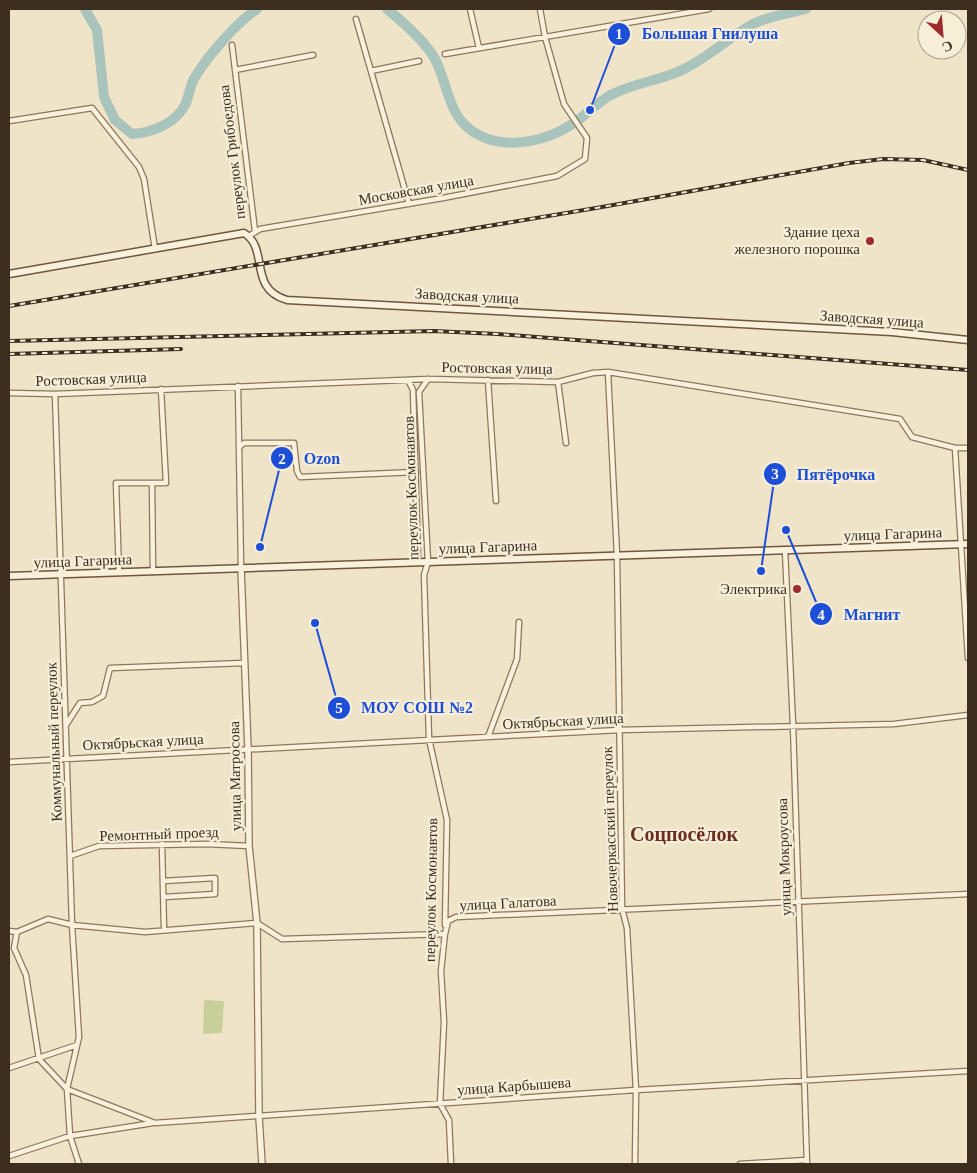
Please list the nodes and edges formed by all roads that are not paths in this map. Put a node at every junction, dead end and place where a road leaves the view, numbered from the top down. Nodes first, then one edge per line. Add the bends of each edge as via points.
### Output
1 (470, 9) edge
2 (540, 9) edge
3 (710, 9) edge
4 (356, 19) dead end
5 (545, 37) junction
6 (232, 45) dead end
7 (479, 48) junction
8 (445, 54) dead end
9 (313, 55) dead end
10 (419, 60) dead end
11 (235, 70) junction
12 (371, 71) junction
13 (9, 121) edge
14 (408, 204) junction
15 (255, 231) junction
16 (249, 236) junction
17 (155, 249) junction
18 (9, 274) edge
19 (968, 340) edge
20 (608, 372) junction
21 (408, 380) junction
22 (428, 380) junction
23 (488, 380) junction
24 (558, 382) junction
25 (238, 386) junction
26 (161, 389) junction
27 (9, 393) edge
28 (55, 394) junction
29 (566, 443) dead end
30 (239, 447) junction
31 (955, 448) junction
32 (968, 448) edge
33 (416, 472) junction
34 (152, 483) junction
35 (496, 501) dead end
36 (965, 544) edge
37 (785, 550) junction
38 (617, 555) junction
39 (418, 562) junction
40 (428, 562) junction
41 (241, 568) junction
42 (119, 572) junction
43 (153, 572) junction
44 (60, 575) junction
45 (9, 576) edge
46 (520, 622) dead end
47 (968, 658) edge
48 (244, 663) junction
49 (968, 715) edge
50 (793, 725) junction
51 (66, 726) junction
52 (620, 730) junction
53 (488, 737) junction
54 (429, 739) junction
55 (248, 749) junction
56 (67, 759) junction
57 (9, 762) edge
58 (162, 844) junction
59 (249, 846) junction
60 (70, 856) junction
61 (163, 881) junction
62 (968, 894) edge
63 (164, 897) junction
64 (798, 902) junction
65 (622, 909) junction
66 (257, 923) junction
67 (72, 925) junction
68 (164, 930) junction
69 (9, 931) edge
70 (18, 932) junction
71 (445, 934) junction
72 (77, 1045) junction
73 (38, 1059) junction
74 (9, 1068) edge
75 (968, 1072) edge
76 (806, 1079) junction
77 (67, 1088) junction
78 (636, 1090) junction
79 (440, 1104) junction
80 (259, 1117) junction
81 (155, 1123) junction
82 (70, 1136) junction
83 (9, 1156) edge
84 (806, 1162) edge
85 (79, 1164) edge
86 (262, 1164) edge
87 (451, 1164) edge
88 (635, 1164) edge
89 (740, 1164) edge

1 - 7 street
2 - 5 street
3 - 5 street
4 - 12 street
5 - 7 street
5 - 14 street, Московская улица via 564,104 586,138 585,158 557,176
6 - 11 street, переулок Грибоедова
7 - 8 street
9 - 11 street, переулок Грибоедова
10 - 12 street
11 - 15 street, переулок Грибоедова
12 - 14 street
13 - 17 street via 92,108 139,167 144,179
14 - 15 street, Московская улица
15 - 16 street, Московская улица
16 - 17 main road via 238,233
16 - 19 main road, Заводская улица via 268,288 280,298 296,301 892,332
17 - 18 main road
20 - 24 street, Ростовская улица
20 - 31 street, Ростовская улица via 900,419 912,437
20 - 38 street, Новочеркасский переулок
21 - 22 street, Ростовская улица
21 - 25 street, Ростовская улица
21 - 33 street via 413,390
22 - 23 street, Ростовская улица
22 - 40 street, переулок Космонавтов via 419,392
23 - 24 street, Ростовская улица
23 - 35 street
24 - 29 street
25 - 26 street, Ростовская улица
25 - 30 street, улица Матросова
26 - 28 street, Ростовская улица
26 - 34 street via 166,482
27 - 28 street, Ростовская улица
28 - 44 street, Коммунальный переулок
30 - 33 street via 244,443 294,443 300,477
30 - 41 street, улица Матросова
31 - 32 street, Ростовская улица
31 - 36 street
33 - 39 street
34 - 42 street via 116,483
34 - 43 street
36 - 37 main road, улица Гагарина
36 - 47 street
37 - 38 main road, улица Гагарина
37 - 50 street, улица Мокроусова
38 - 40 main road, улица Гагарина
38 - 52 street, Новочеркасский переулок
39 - 40 main road, улица Гагарина
39 - 41 main road, улица Гагарина
40 - 54 street, переулок Космонавтов via 424,575
41 - 43 main road, улица Гагарина
41 - 48 street, улица Матросова
42 - 43 main road, улица Гагарина
42 - 44 main road, улица Гагарина
44 - 45 main road, улица Гагарина
44 - 51 street, Коммунальный переулок
46 - 53 street via 517,659
48 - 51 street via 110,668 103,696 92,702 80,703
48 - 55 street, улица Матросова
49 - 50 street, Октябрьская улица via 894,724
50 - 52 street, Октябрьская улица
50 - 64 street, улица Мокроусова
51 - 56 street, Коммунальный переулок
52 - 53 street, Октябрьская улица
52 - 65 street, Новочеркасский переулок
53 - 54 street, Октябрьская улица
54 - 55 street, Октябрьская улица
54 - 71 street, переулок Космонавтов via 447,820
55 - 56 street, Октябрьская улица
55 - 59 street, улица Матросова
56 - 57 street, Октябрьская улица
56 - 60 street, Коммунальный переулок
58 - 59 street, Ремонтный проезд
58 - 60 street, Ремонтный проезд via 100,846
58 - 61 street
59 - 66 street, улица Матросова
60 - 67 street, Коммунальный переулок
61 - 63 street
61 - 63 street via 216,878 215,894
62 - 64 street, улица Галатова
63 - 68 street
64 - 65 street, улица Галатова
64 - 76 street, улица Мокроусова
65 - 71 street, улица Галатова via 456,917 448,921
65 - 78 street, Новочеркасский переулок via 627,928
66 - 68 street
66 - 71 street via 282,938
66 - 80 street, улица Матросова
67 - 68 street via 145,932
67 - 70 street via 48,919
67 - 72 street, Коммунальный переулок
69 - 70 street
70 - 73 street via 14,948 26,975
71 - 79 street, переулок Космонавтов via 441,971 444,1022
72 - 73 street
72 - 77 street, Коммунальный переулок
73 - 74 street
73 - 77 street
75 - 76 street, улица Карбышева
76 - 78 street, улица Карбышева
76 - 84 street, улица Мокроусова
77 - 81 street, улица Карбышева
77 - 82 street, Коммунальный переулок
78 - 79 street, улица Карбышева
78 - 88 street, Новочеркасский переулок
79 - 80 street, улица Карбышева
79 - 87 street, переулок Космонавтов via 449,1120
80 - 81 street, улица Карбышева
80 - 86 street, улица Матросова
81 - 82 street
82 - 83 street
82 - 85 street, Коммунальный переулок
84 - 89 street

